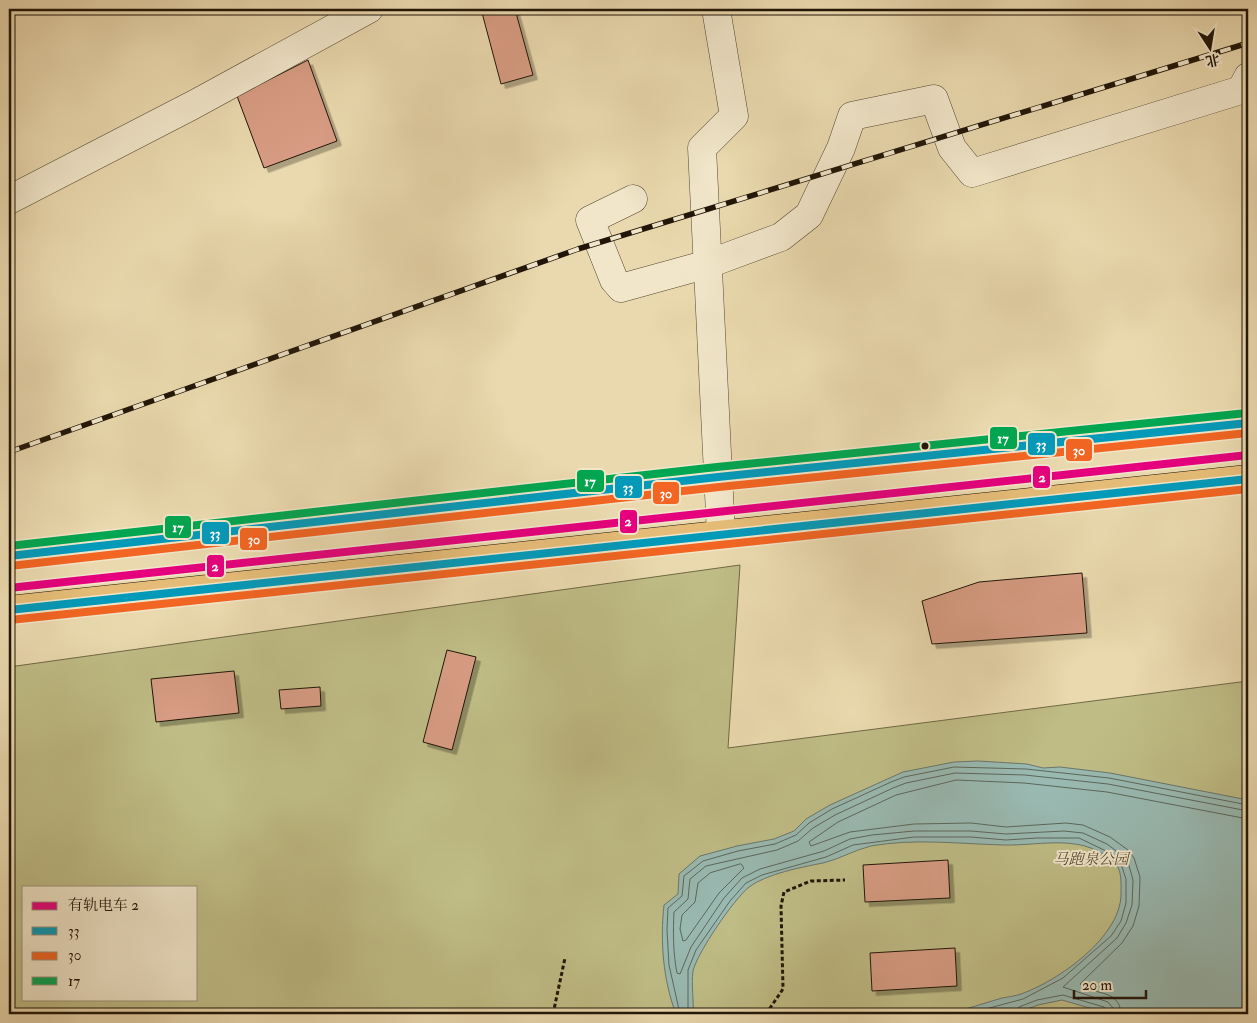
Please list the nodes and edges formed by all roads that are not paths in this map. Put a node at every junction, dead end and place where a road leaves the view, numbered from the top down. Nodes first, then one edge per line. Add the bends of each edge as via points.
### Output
1 (369, 9) edge
2 (716, 9) edge
3 (1248, 77) edge
4 (633, 199) dead end
5 (9, 200) edge
6 (708, 264) junction
7 (1248, 423) edge
8 (718, 477) junction
9 (1248, 479) edge
10 (721, 534) junction
11 (9, 556) edge
12 (9, 610) edge

1 - 5 street
2 - 6 street via 734,116 702,148
3 - 6 street via 1241,90 972,173 952,148 934,99 852,116 841,148 809,215 781,237
4 - 6 street via 590,220 614,280 621,288
6 - 8 street
7 - 8 main road
8 - 10 street
8 - 11 main road
9 - 10 main road
10 - 12 main road

